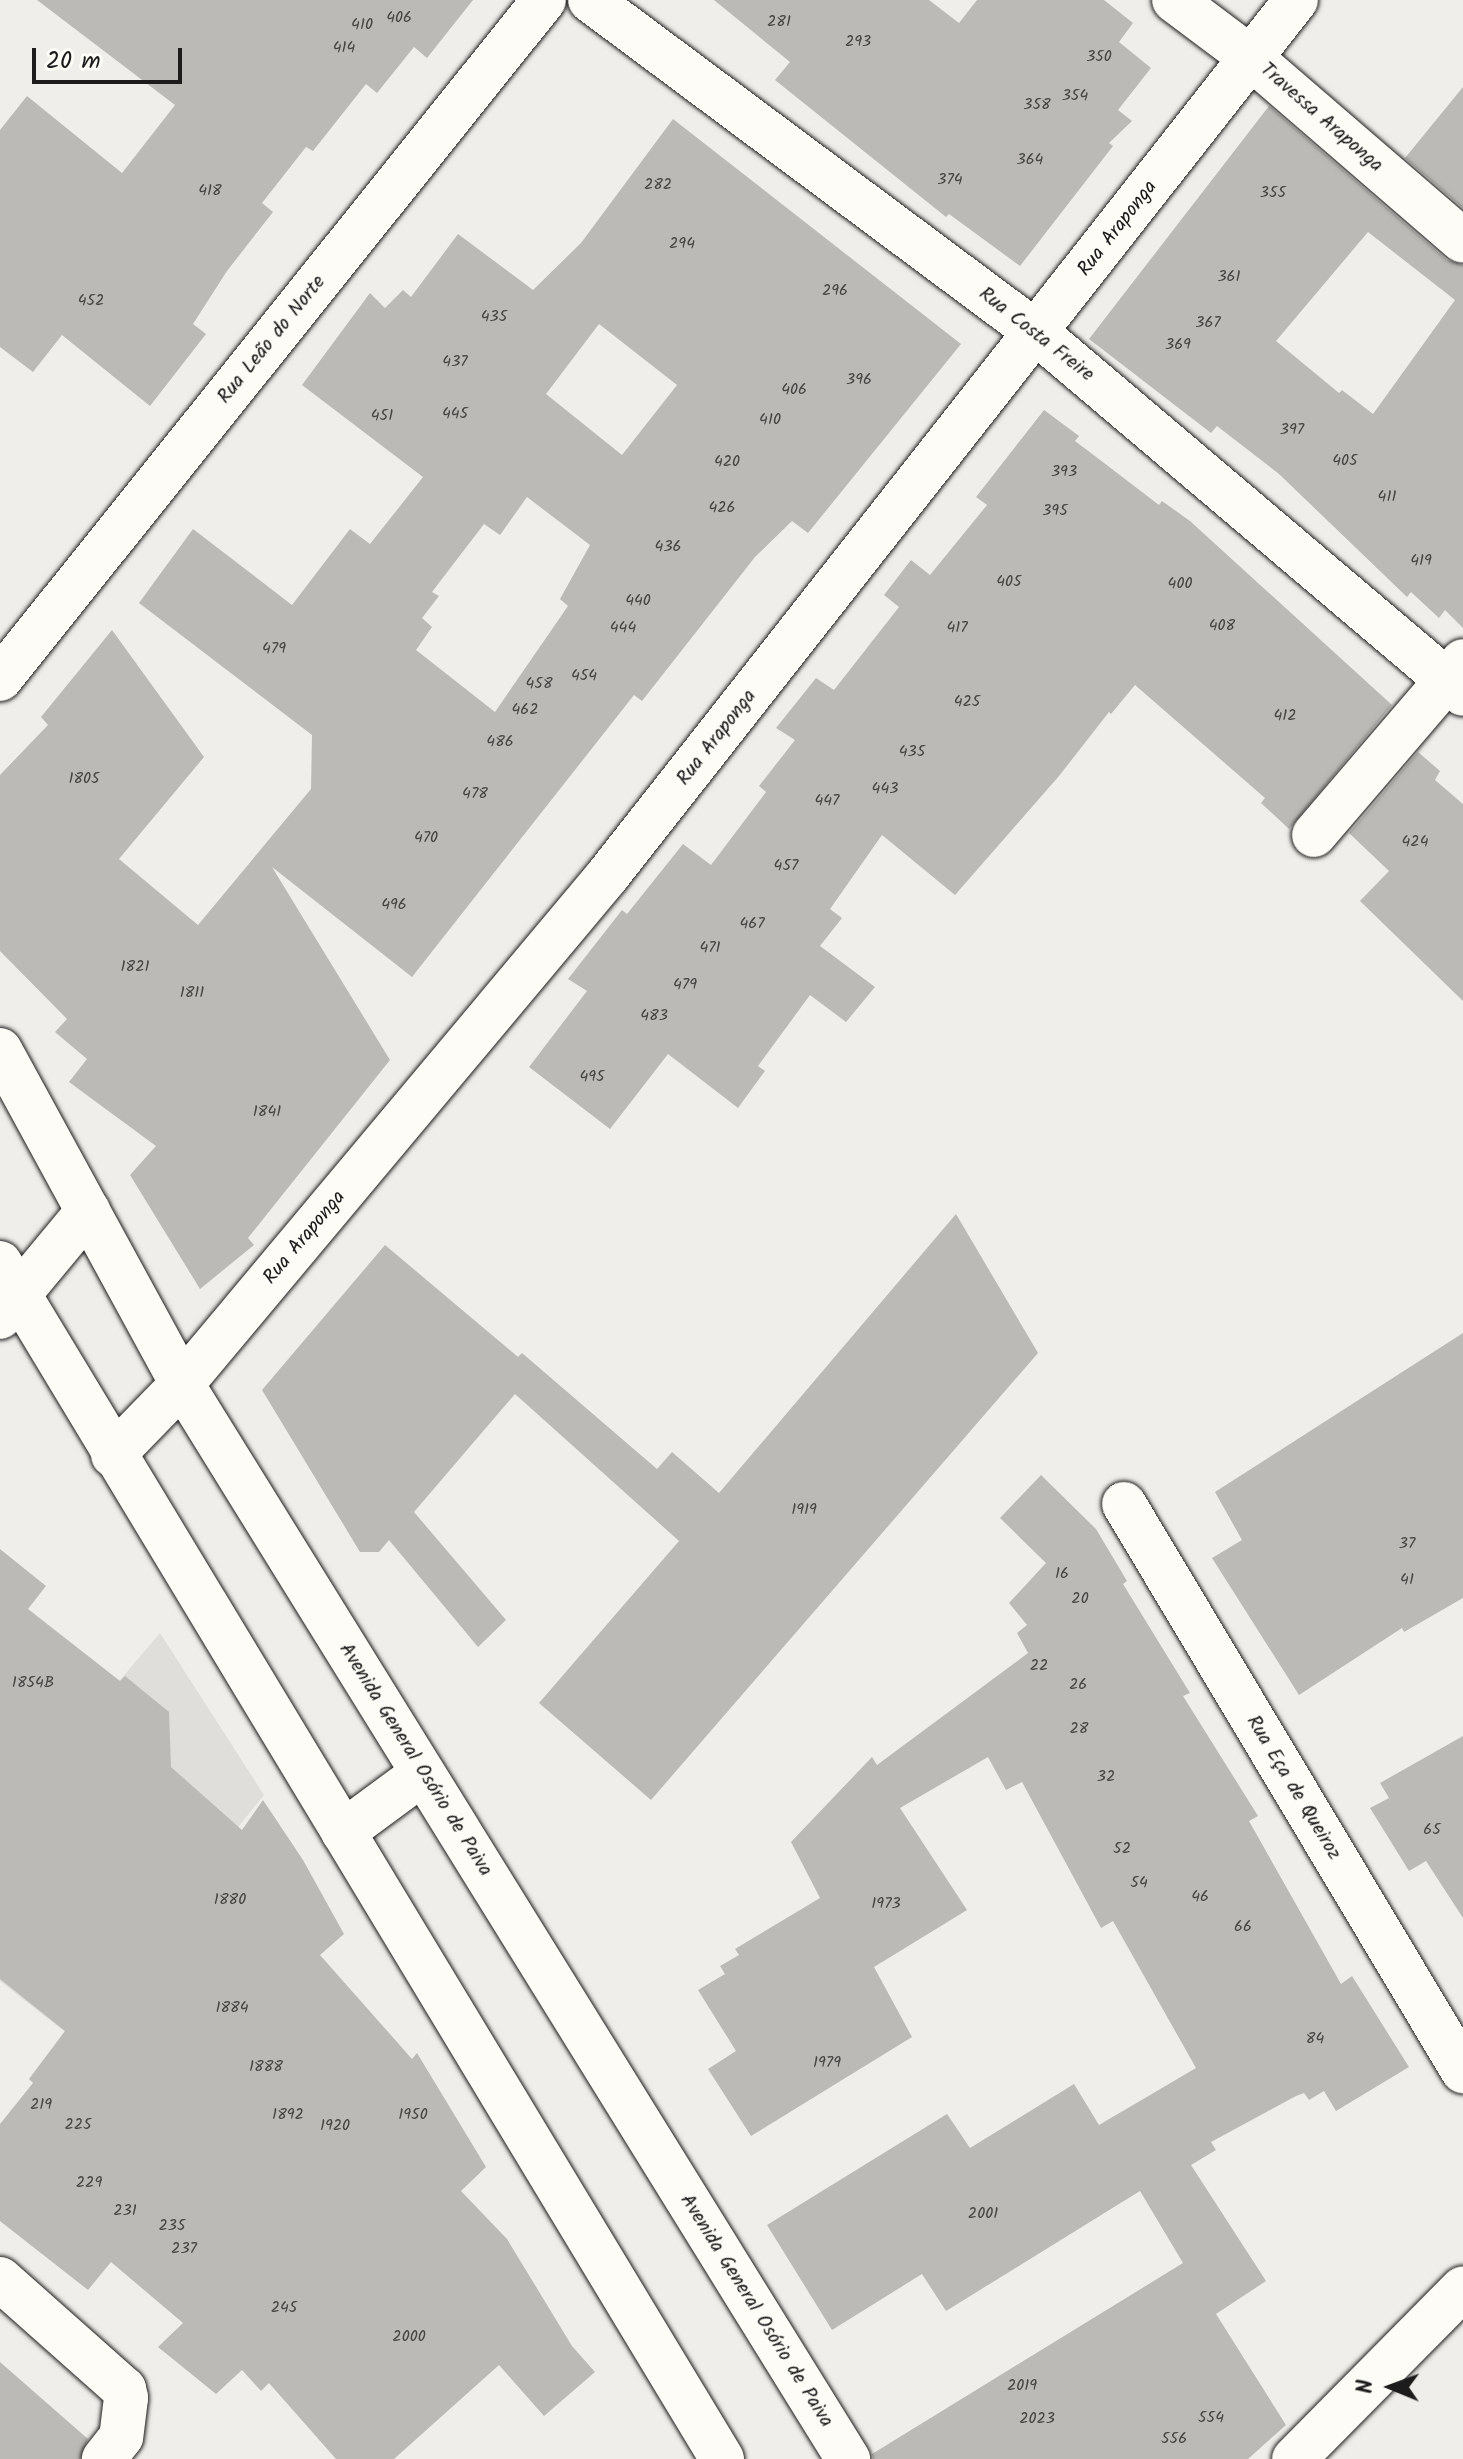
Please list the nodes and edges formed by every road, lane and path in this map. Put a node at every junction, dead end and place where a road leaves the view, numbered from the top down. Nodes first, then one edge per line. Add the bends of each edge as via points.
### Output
1 (544, 0) edge
2 (590, 0) edge
3 (1174, 0) edge
4 (1296, 0) edge
5 (1250, 57) junction
6 (1463, 241) edge
7 (1037, 333) junction
8 (1458, 677) edge
9 (0, 679) edge
10 (1314, 835) dead end
11 (0, 1050) edge
12 (88, 1211) junction
13 (6, 1292) edge
14 (182, 1384) junction
15 (113, 1455) junction
16 (1124, 1504) dead end
17 (423, 1773) junction
18 (343, 1832) junction
19 (1463, 2071) edge
20 (0, 2279) edge
21 (1463, 2288) edge
22 (104, 2459) edge
23 (722, 2459) edge
24 (848, 2459) edge
25 (1294, 2459) edge

1 - 9 street, Rua Leão do Norte
2 - 7 street, Rua Costa Freire
3 - 5 street, Travessa Araponga
4 - 5 street, Rua Araponga
5 - 6 street, Travessa Araponga
5 - 7 street, Rua Araponga
7 - 8 street, Rua Costa Freire
7 - 14 street, Rua Araponga via 608,875
8 - 10 street
11 - 12 street, Avenida General Osório de Paiva
12 - 13 street
12 - 14 street, Avenida General Osório de Paiva
13 - 15 street
14 - 15 street, Rua Araponga
14 - 17 street, Avenida General Osório de Paiva
15 - 18 street
16 - 19 street, Rua Eça de Queiroz
17 - 18 street
17 - 24 street, Avenida General Osório de Paiva
18 - 23 street
20 - 22 street via 124,2389 121,2437
21 - 25 street

